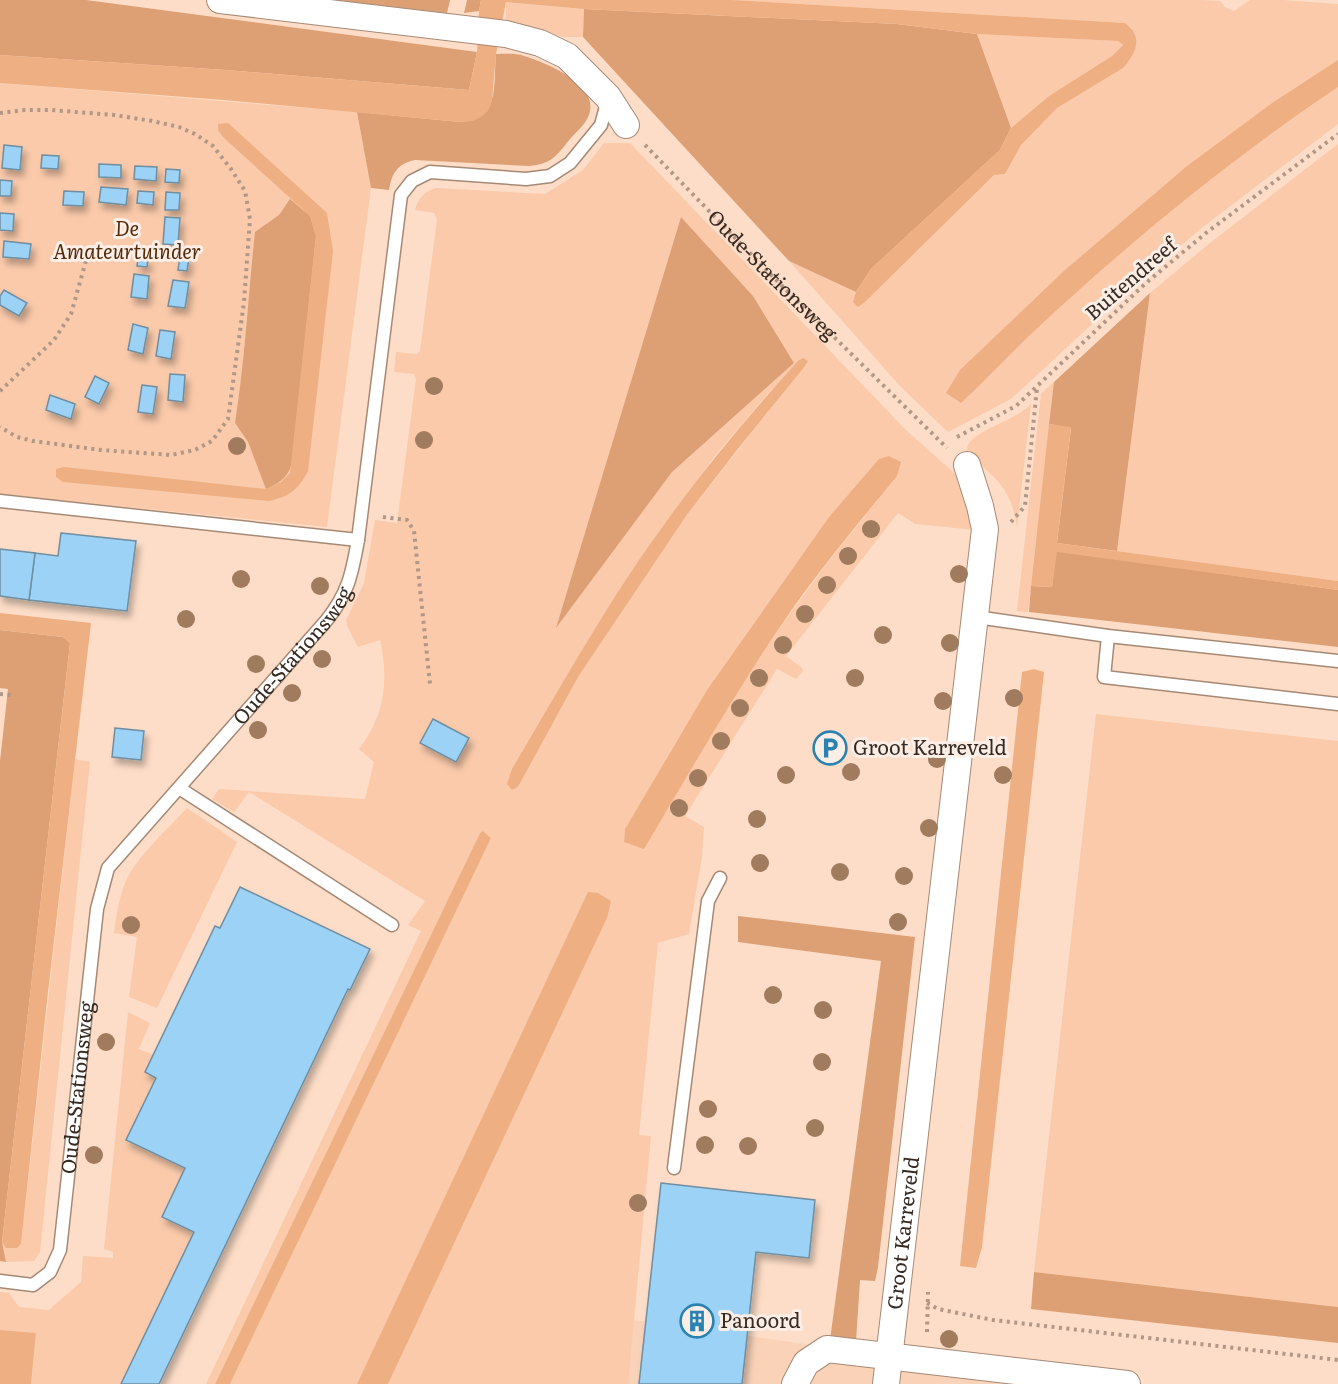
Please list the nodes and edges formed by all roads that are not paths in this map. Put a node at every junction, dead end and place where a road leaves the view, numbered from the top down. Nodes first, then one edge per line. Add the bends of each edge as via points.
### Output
1 (220, 0) edge
2 (608, 98) junction
3 (626, 125) road end
4 (967, 465) dead end
5 (0, 501) edge
6 (358, 540) junction
7 (976, 617) junction
8 (1108, 636) junction
9 (1338, 661) edge
10 (1338, 704) edge
11 (180, 788) junction
12 (720, 878) dead end
13 (392, 925) dead end
14 (674, 1168) dead end
15 (0, 1281) edge
16 (888, 1356) junction
17 (795, 1384) edge
18 (886, 1384) edge
19 (1127, 1384) edge

1 - 2 street via 507,34 567,56
2 - 3 street
2 - 6 lane, Oude-Stationsweg via 601,125 570,163 550,176 516,178 430,172 412,181 402,195
4 - 7 street via 985,529
5 - 6 lane
6 - 11 lane, Oude-Stationsweg via 354,565 340,603
7 - 8 lane
7 - 16 street, Groot Karreveld
8 - 9 lane
8 - 10 lane via 1104,677
11 - 13 lane
11 - 15 lane, Oude-Stationsweg via 108,868 97,909 60,1250 50,1272 33,1285
12 - 14 lane via 708,901
16 - 17 street via 828,1348 806,1364
16 - 18 street, Groot Karreveld
16 - 19 street

